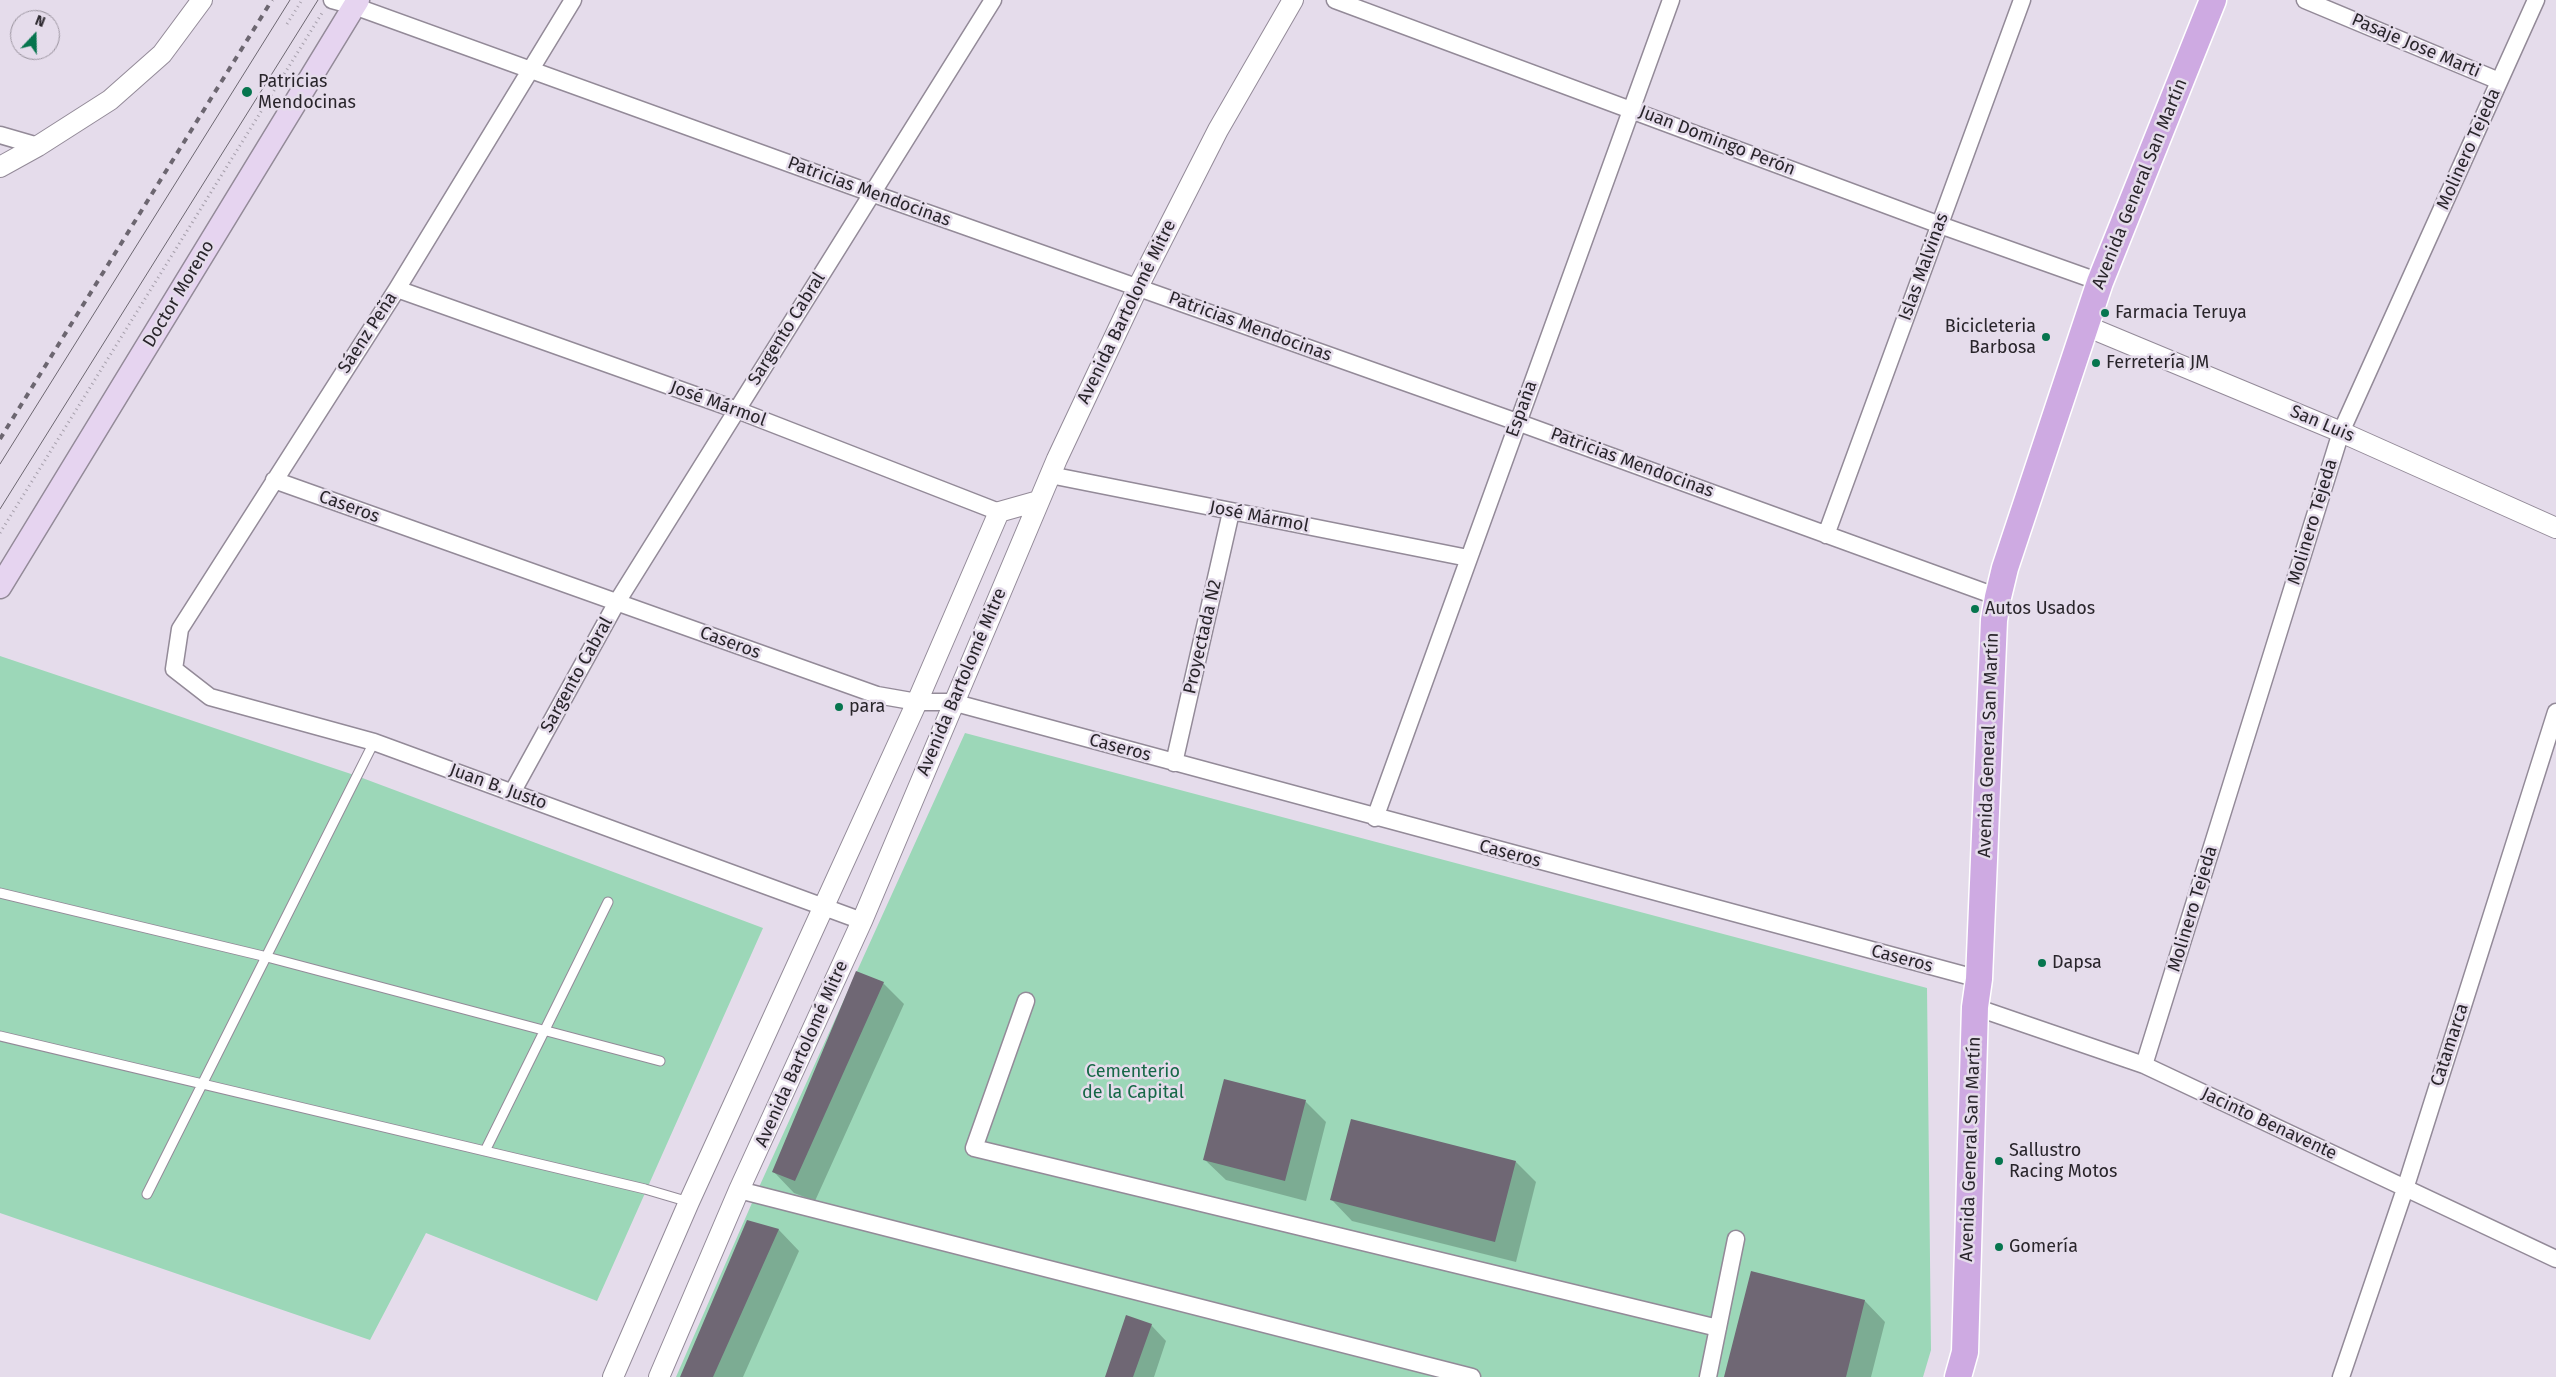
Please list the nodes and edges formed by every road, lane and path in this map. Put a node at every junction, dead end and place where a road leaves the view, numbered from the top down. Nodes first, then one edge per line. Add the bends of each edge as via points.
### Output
1 (202, 0) edge
2 (302, 0) edge
3 (573, 0) edge
4 (993, 0) edge
5 (1293, 0) edge
6 (1335, 0) edge
7 (1671, 0) edge
8 (2022, 0) edge
9 (2213, 0) edge
10 (2306, 0) edge
11 (2536, 0) edge
12 (356, 3) edge
13 (328, 4) edge
14 (287, 24) dead end
15 (530, 70) junction
16 (2499, 81) junction
17 (1630, 108) junction
18 (0, 136) edge
19 (38, 146) junction
20 (0, 167) edge
21 (870, 193) junction
22 (1940, 225) junction
23 (2100, 282) junction
24 (1138, 287) junction
25 (397, 289) junction
26 (2086, 326) junction
27 (737, 410) junction
28 (1517, 422) junction
29 (2341, 432) junction
30 (1050, 475) junction
31 (274, 480) junction
32 (1038, 501) junction
33 (999, 512) junction
34 (1231, 512) junction
35 (2556, 528) edge
36 (0, 533) edge
37 (1826, 534) junction
38 (1468, 558) junction
39 (0, 588) edge
40 (1998, 597) junction
41 (617, 602) junction
42 (174, 669) joint
43 (916, 702) junction
44 (952, 702) junction
45 (2556, 712) edge
46 (374, 742) junction
47 (1174, 763) junction
48 (513, 791) junction
49 (1374, 818) junction
50 (0, 893) edge
51 (608, 902) dead end
52 (824, 909) junction
53 (862, 921) junction
54 (267, 957) junction
55 (1979, 979) junction
56 (1026, 1001) dead end
57 (1976, 1007) junction
58 (544, 1031) junction
59 (0, 1036) edge
60 (660, 1061) dead end
61 (2144, 1065) junction
62 (202, 1086) junction
63 (484, 1151) junction
64 (2405, 1189) junction
65 (739, 1190) junction
66 (147, 1194) dead end
67 (689, 1202) junction
68 (1736, 1239) dead end
69 (2556, 1259) edge
70 (1718, 1328) junction
71 (613, 1377) edge
72 (659, 1377) edge
73 (1472, 1377) edge
74 (1708, 1377) edge
75 (1958, 1377) edge
76 (2341, 1377) edge

1 - 19 street via 162,54 138,77 110,100
2 - 14 path
3 - 15 street, Sáenz Peña
4 - 21 street, Sargento Cabral
5 - 24 street, Avenida Bartolomé Mitre via 1218,130
6 - 17 street, Juan Domingo Perón
7 - 17 street, España
8 - 22 street, Islas Malvinas
9 - 23 main road, Avenida General San Martín
10 - 16 street, Pasaje Jose Marti
11 - 16 street, Molinero Tejeda
12 - 13 street, Patricias Mendocinas
12 - 15 street, Patricias Mendocinas
12 - 39 main road, Doctor Moreno
13 - 36 path
15 - 21 street, Patricias Mendocinas
15 - 25 street, Sáenz Peña
16 - 29 street, Molinero Tejeda
17 - 22 street, Juan Domingo Perón
17 - 28 street, España
18 - 19 street
19 - 20 street
21 - 24 street, Patricias Mendocinas
21 - 27 street, Sargento Cabral
22 - 23 street, Juan Domingo Perón
22 - 37 street, Islas Malvinas
23 - 26 main road, Avenida General San Martín
24 - 28 street, Patricias Mendocinas
24 - 30 street, Avenida Bartolomé Mitre
25 - 27 street, José Mármol
25 - 31 street, Sáenz Peña
26 - 29 street, San Luis
26 - 40 main road, Avenida General San Martín
27 - 33 street, José Mármol
27 - 41 street, Sargento Cabral
28 - 37 street, Patricias Mendocinas
28 - 38 street, España
29 - 35 street, San Luis
29 - 61 street, Molinero Tejeda
30 - 32 street, Avenida Bartolomé Mitre
30 - 34 street, José Mármol
31 - 41 street, Caseros
31 - 42 street, Sáenz Peña via 180,629
32 - 33 street
32 - 44 street, Avenida Bartolomé Mitre
33 - 43 street, Avenida Bartolomé Mitre
34 - 38 street, José Mármol
34 - 47 street, Proyectada N2
37 - 40 street, Patricias Mendocinas
38 - 49 street, España
40 - 55 main road, Avenida General San Martín via 1994,620
41 - 43 street, Caseros via 877,695
41 - 48 street, Sargento Cabral
42 - 46 street, Juan B. Justo via 210,698
43 - 44 street, Caseros
43 - 52 street, Avenida Bartolomé Mitre
44 - 47 street, Caseros
44 - 53 street, Avenida Bartolomé Mitre
45 - 64 street, Catamarca
46 - 48 street, Juan B. Justo
46 - 54 lane
47 - 49 street, Caseros
48 - 52 street, Juan B. Justo
49 - 55 street, Caseros
50 - 54 lane
51 - 58 lane
52 - 53 street, Juan B. Justo
52 - 67 street, Avenida Bartolomé Mitre
53 - 65 street, Avenida Bartolomé Mitre
54 - 58 lane
54 - 62 lane
55 - 57 main road, Avenida General San Martín
56 - 70 street via 974,1148
57 - 61 street, Jacinto Benavente
57 - 75 main road, Avenida General San Martín via 1965,1352
58 - 60 lane
58 - 63 lane
59 - 62 lane
61 - 64 street, Jacinto Benavente
62 - 63 lane
62 - 66 lane
63 - 67 lane
64 - 69 street, Jacinto Benavente
64 - 76 street, Catamarca
65 - 72 street, Avenida Bartolomé Mitre
65 - 73 street
67 - 71 street, Avenida Bartolomé Mitre
68 - 70 street
70 - 74 street

